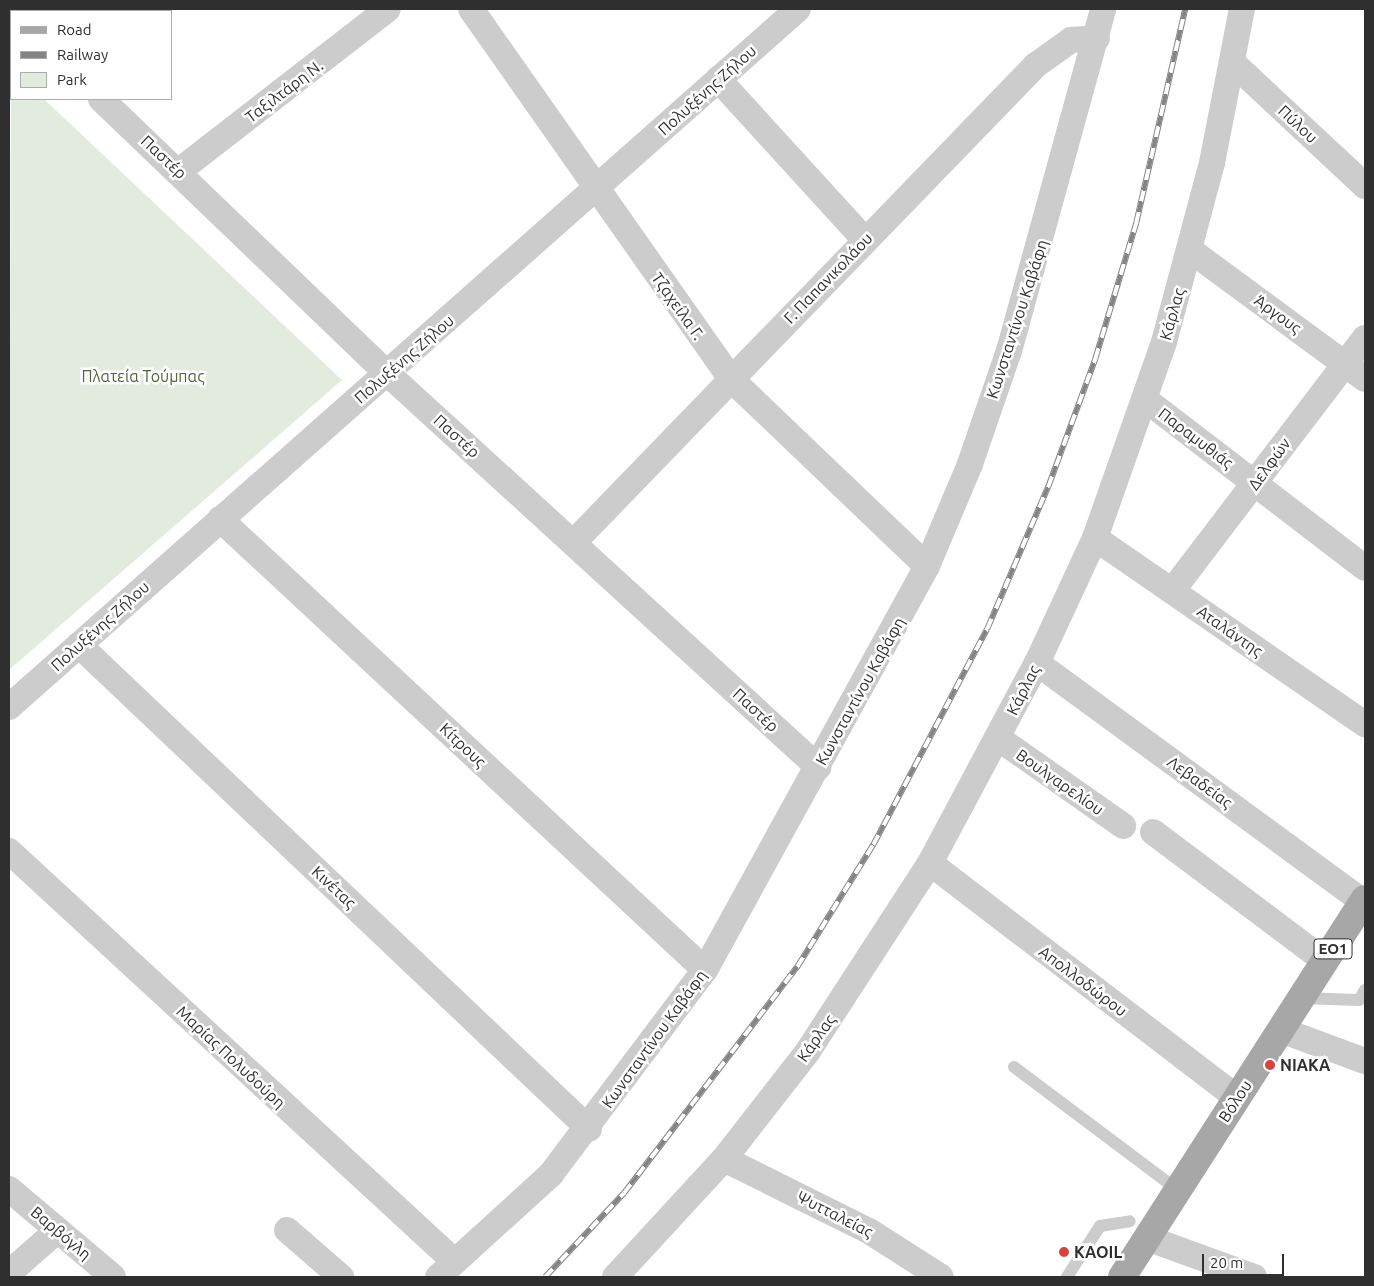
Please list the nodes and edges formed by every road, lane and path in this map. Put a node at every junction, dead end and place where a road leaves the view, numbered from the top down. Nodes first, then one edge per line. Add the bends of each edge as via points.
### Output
1 (388, 9) edge
2 (472, 9) edge
3 (798, 9) edge
4 (1103, 9) edge
5 (1242, 9) edge
6 (1097, 38) junction
7 (1232, 62) junction
8 (718, 79) junction
9 (103, 100) edge
10 (179, 171) junction
11 (1365, 186) edge
12 (597, 190) junction
13 (865, 240) junction
14 (1190, 250) junction
15 (1365, 338) edge
16 (1345, 363) junction
17 (388, 374) junction
18 (730, 379) junction
19 (1365, 379) edge
20 (1146, 400) junction
21 (1255, 483) junction
22 (220, 519) junction
23 (1095, 538) junction
24 (574, 542) junction
25 (927, 566) junction
26 (1365, 568) edge
27 (1172, 590) junction
28 (79, 645) junction
29 (1037, 663) junction
30 (9, 707) edge
31 (1365, 724) edge
32 (998, 738) junction
33 (818, 767) junction
34 (1123, 826) dead end
35 (1153, 832) dead end
36 (9, 851) edge
37 (930, 863) junction
38 (1364, 901) edge
39 (1325, 961) junction
40 (705, 970) junction
41 (1365, 990) edge
42 (1301, 998) junction
43 (1281, 1030) junction
44 (1365, 1061) edge
45 (1014, 1067) dead end
46 (1237, 1098) junction
47 (589, 1129) junction
48 (724, 1158) junction
49 (9, 1188) edge
50 (1178, 1190) junction
51 (1139, 1229) junction
52 (58, 1230) junction
53 (287, 1230) dead end
54 (447, 1270) edge
55 (9, 1273) edge
56 (628, 1274) edge
57 (113, 1277) edge
58 (341, 1277) edge
59 (941, 1277) edge
60 (1067, 1277) edge
61 (1122, 1277) edge
62 (1254, 1277) edge

1 - 10 street, Ταξιλτάρη Ν.
2 - 12 street, Τζαχείλα Γ.
3 - 8 street, Πολυξένης Ζήλου
4 - 6 street, Κωνσταντίνου Καβάφη
5 - 7 street, Κάρλας
6 - 13 street, Γ. Παπανικολάου via 1071,40 1036,65
6 - 25 street, Κωνσταντίνου Καβάφη via 1012,342 967,472
7 - 11 street, Πύλου
7 - 14 street, Κάρλας
8 - 12 street, Πολυξένης Ζήλου
8 - 13 street
9 - 10 street, Παστέρ
10 - 17 street, Παστέρ
12 - 17 street, Πολυξένης Ζήλου
12 - 18 street, Τζαχείλα Γ.
13 - 18 street, Γ. Παπανικολάου
14 - 16 street, Άργους
14 - 20 street, Κάρλας
15 - 16 street, Δελφών
16 - 19 street, Άργους
16 - 21 street, Δελφών
17 - 22 street, Πολυξένης Ζήλου
17 - 24 street, Παστέρ
18 - 24 street, Γ. Παπανικολάου
18 - 25 street, Τζαχείλα Γ.
20 - 21 street, Παραμυθιάς
20 - 23 street, Κάρλας
21 - 26 street, Παραμυθιάς
21 - 27 street, Δελφών
22 - 28 street, Πολυξένης Ζήλου
22 - 40 street, Κίτρους
23 - 27 street, Αταλάντης
23 - 29 street, Κάρλας
24 - 33 street, Παστέρ
25 - 33 street, Κωνσταντίνου Καβάφη
27 - 31 street, Αταλάντης
28 - 30 street, Πολυξένης Ζήλου
28 - 47 street, Κινέτας
29 - 32 street, Κάρλας
29 - 38 street, Λεβαδείας
32 - 34 street, Βουλγαρελίου
32 - 37 street, Κάρλας
33 - 40 street, Κωνσταντίνου Καβάφη
35 - 39 street
36 - 54 street, Μαρίας Πολυδούρη
37 - 46 street, Απολλοδώρου
37 - 48 street, Κάρλας via 808,1051
38 - 39 main road, Βόλου / ΕΟ1
39 - 42 main road, Βόλου / ΕΟ1
40 - 47 street, Κωνσταντίνου Καβάφη
41 - 42 lane via 1359,1000
42 - 43 main road, Βόλου / ΕΟ1
43 - 44 street
43 - 46 main road, Βόλου / ΕΟ1
45 - 50 lane
46 - 50 main road, Βόλου / ΕΟ1
47 - 54 street, Κωνσταντίνου Καβάφη via 544,1180
48 - 56 street, Κάρλας
48 - 59 street, Ψυτταλείας via 869,1231
49 - 52 street, Βαρβόγλη
50 - 51 main road, Βόλου / ΕΟ1
51 - 60 lane via 1100,1226
51 - 61 main road, Βόλου / ΕΟ1
51 - 62 street
52 - 55 street
52 - 57 street, Βαρβόγλη
53 - 58 street

